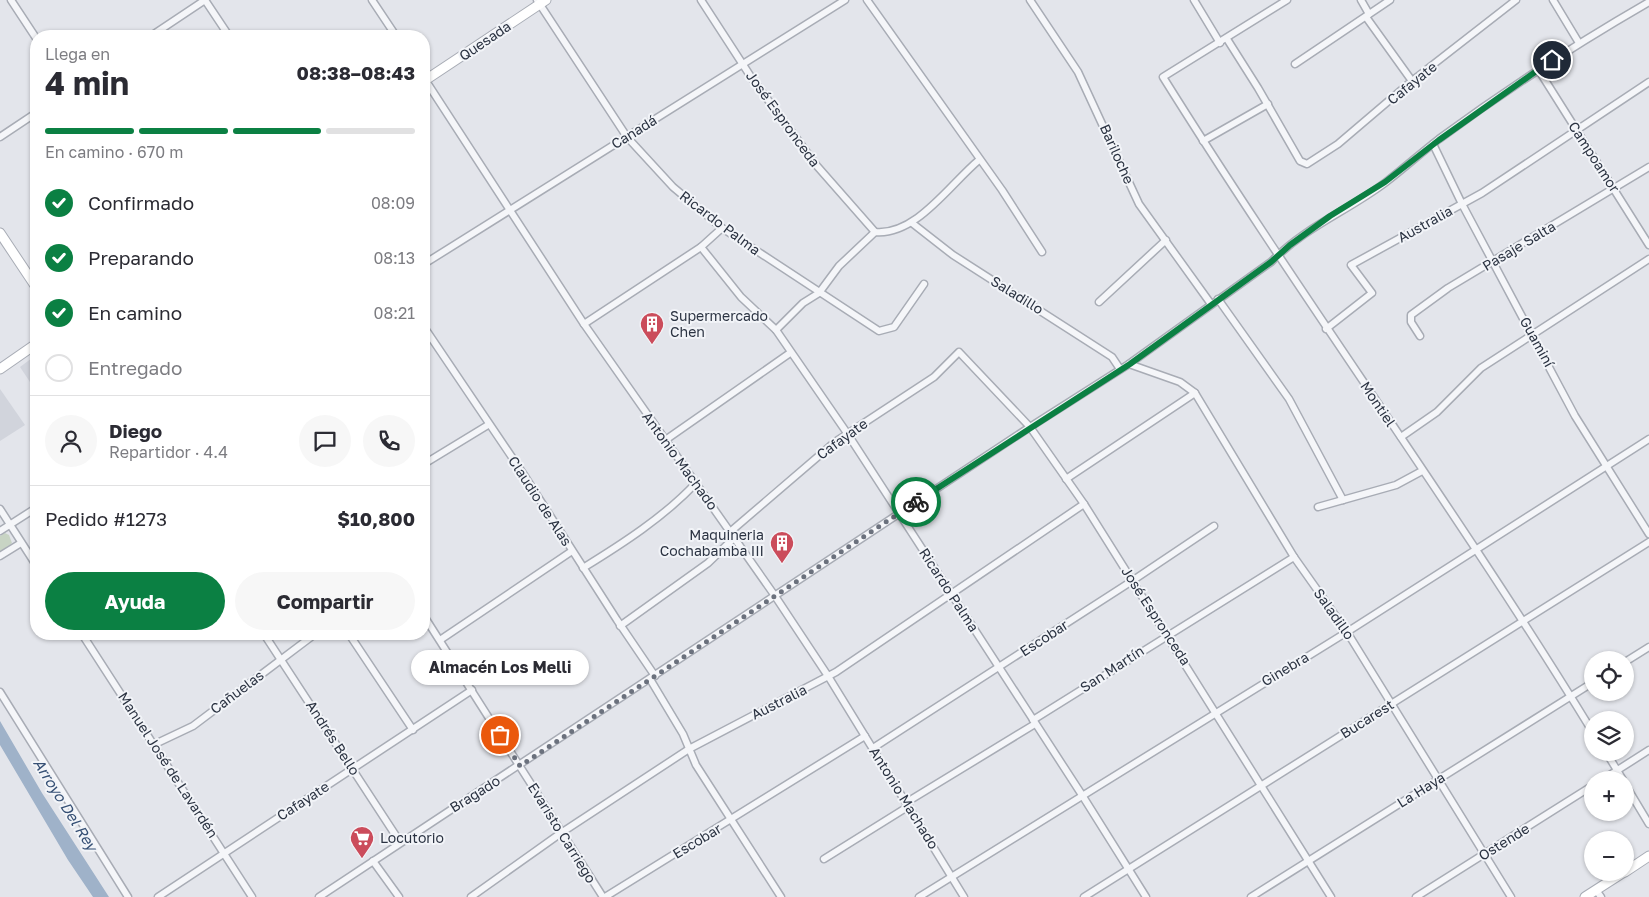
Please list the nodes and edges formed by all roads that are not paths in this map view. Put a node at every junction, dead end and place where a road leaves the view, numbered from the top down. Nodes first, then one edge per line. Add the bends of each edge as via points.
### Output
1 (11, 0) edge
2 (205, 0) edge
3 (372, 0) edge
4 (701, 0) edge
5 (845, 0) edge
6 (867, 0) edge
7 (1030, 0) edge
8 (1194, 0) edge
9 (1287, 0) edge
10 (1361, 0) edge
11 (1390, 0) edge
12 (1516, 0) edge
13 (1553, 0) edge
14 (541, 1) edge
15 (1649, 2) edge
16 (1367, 16) junction
17 (31, 30) edge
18 (160, 30) edge
19 (225, 30) edge
20 (392, 30) edge
21 (1224, 41) junction
22 (1579, 42) junction
23 (743, 64) junction
24 (1295, 64) dead end
25 (1538, 69) junction
26 (430, 76) edge
27 (1412, 82) junction
28 (1649, 82) edge
29 (430, 89) edge
30 (1268, 104) junction
31 (30, 117) edge
32 (1577, 131) junction
33 (0, 137) edge
34 (627, 137) junction
35 (1203, 142) junction
36 (1433, 144) junction
37 (979, 160) junction
38 (1649, 167) edge
39 (1616, 189) junction
40 (1462, 204) junction
41 (510, 209) junction
42 (912, 223) junction
43 (722, 228) junction
44 (875, 232) junction
45 (0, 233) edge
46 (1166, 240) junction
47 (1649, 245) edge
48 (701, 247) junction
49 (1042, 252) dead end
50 (1277, 256) junction
51 (1649, 259) edge
52 (430, 260) edge
53 (1492, 261) junction
54 (30, 278) edge
55 (924, 284) dead end
56 (819, 293) junction
57 (1218, 299) junction
58 (1099, 302) dead end
59 (1211, 304) junction
60 (584, 324) junction
61 (1326, 329) junction
62 (776, 330) junction
63 (1532, 334) junction
64 (1420, 336) dead end
65 (430, 337) edge
66 (30, 348) edge
67 (959, 352) joint
68 (790, 353) junction
69 (1130, 364) junction
70 (1120, 368) junction
71 (0, 369) edge
72 (1195, 393) junction
73 (488, 425) junction
74 (1030, 427) junction
75 (847, 433) junction
76 (1401, 437) junction
77 (1649, 438) edge
78 (664, 441) junction
79 (430, 460) edge
80 (1606, 466) junction
81 (1422, 471) junction
82 (1066, 478) junction
83 (696, 483) junction
84 (1343, 500) junction
85 (1084, 504) junction
86 (1318, 507) dead end
87 (0, 509) edge
88 (30, 512) edge
89 (899, 514) junction
90 (10, 524) junction
91 (1214, 526) dead end
92 (0, 531) edge
93 (1649, 534) edge
94 (732, 535) junction
95 (1649, 542) edge
96 (21, 543) junction
97 (1475, 549) junction
98 (572, 551) junction
99 (0, 556) edge
100 (30, 556) edge
101 (1294, 557) junction
102 (583, 568) junction
103 (1132, 581) junction
104 (950, 593) junction
105 (775, 596) junction
106 (1522, 621) junction
107 (430, 625) edge
108 (620, 626) junction
109 (1347, 632) junction
110 (1168, 634) junction
111 (86, 640) edge
112 (268, 640) edge
113 (307, 640) edge
114 (353, 640) edge
115 (440, 640) junction
116 (1649, 647) edge
117 (1634, 656) edge
118 (281, 659) junction
119 (998, 668) junction
120 (828, 676) junction
121 (653, 678) junction
122 (1584, 688) edge
123 (472, 690) junction
124 (0, 692) edge
125 (1571, 697) junction
126 (1392, 704) junction
127 (1216, 711) junction
128 (1584, 718) edge
129 (1034, 722) junction
130 (413, 730) junction
131 (865, 736) junction
132 (155, 744) junction
133 (873, 748) junction
134 (689, 750) junction
135 (1649, 750) edge
136 (1611, 761) edge
137 (520, 766) junction
138 (353, 768) junction
139 (1617, 771) joint
140 (1437, 780) junction
141 (1261, 785) junction
142 (1584, 791) edge
143 (1082, 795) junction
144 (1634, 799) edge
145 (908, 804) junction
146 (733, 820) junction
147 (1649, 824) edge
148 (561, 833) junction
149 (400, 842) junction
150 (224, 853) junction
151 (1484, 854) junction
152 (1649, 856) edge
153 (824, 859) dead end
154 (374, 861) junction
155 (1308, 861) junction
156 (1634, 866) edge
157 (1129, 870) junction
158 (951, 877) junction
159 (1613, 881) edge
160 (1599, 893) edge
161 (128, 897) edge
162 (158, 897) edge
163 (252, 897) edge
164 (319, 897) edge
165 (399, 897) edge
166 (471, 897) edge
167 (604, 897) edge
168 (781, 897) edge
169 (919, 897) edge
170 (964, 897) edge
171 (1084, 897) edge
172 (1146, 897) edge
173 (1251, 897) edge
174 (1331, 897) edge
175 (1416, 897) edge
176 (1511, 897) edge
177 (1585, 897) edge

1 - 17 street
2 - 18 street
2 - 19 street
3 - 20 street
4 - 23 street, José Espronceda
5 - 23 street, Canadá
6 - 37 street
7 - 46 street, Bariloche via 1078,72 1139,204
8 - 21 street
9 - 21 street
10 - 16 street
11 - 16 street
12 - 27 street, Cafayate
13 - 22 street
14 - 26 street, Quesada
14 - 34 street, Ricardo Palma
15 - 22 street, Bragado
16 - 24 street
16 - 27 street
21 - 30 street
21 - 35 street, Montiel via 1163,77
22 - 25 street, Bragado
23 - 34 street, Canadá
23 - 44 street, José Espronceda via 821,171
25 - 32 street, Campoamor
25 - 36 street, Bragado
27 - 30 street, Cafayate via 1338,144 1307,164 1300,161
28 - 32 street, Australia
29 - 41 street, Antonio Machado
30 - 35 street
31 - 33 street
32 - 39 street, Campoamor
32 - 40 street, Australia
34 - 41 street, Canadá
34 - 43 street, Ricardo Palma via 686,200
35 - 50 street, Montiel
36 - 40 street, Guaminí
36 - 50 street, Bragado via 1385,182 1330,216
37 - 42 street
37 - 49 street
38 - 39 street, Pasaje Salta
39 - 47 street, Campoamor
39 - 53 street, Pasaje Salta
40 - 53 street, Guaminí
40 - 61 street, Australia via 1351,265 1372,293
41 - 52 street, Canadá
41 - 60 street, Antonio Machado
42 - 44 street
42 - 70 street, Saladillo via 953,255 1112,357
43 - 48 street
43 - 56 street, Ricardo Palma
44 - 56 street via 839,266
45 - 54 street
46 - 58 street
46 - 59 street, Bariloche
48 - 60 street
48 - 62 street, Ricardo Palma via 741,297
50 - 57 street, Bragado
50 - 61 street, Montiel
51 - 63 street
53 - 63 street, Guaminí
53 - 64 street, Pasaje Salta via 1411,315 1411,322
55 - 56 street, Ricardo Palma via 894,327 879,331
56 - 62 street via 803,303
57 - 59 street, Bragado
57 - 84 street via 1289,399
59 - 69 street, Bragado
60 - 78 street, Antonio Machado
61 - 76 street, Montiel
62 - 68 street, Ricardo Palma
63 - 76 street via 1481,368 1437,412
63 - 80 street, Guaminí via 1575,416
65 - 73 street, Claudio de Alas
66 - 71 street
67 - 74 street, José Espronceda
67 - 75 street, Cafayate via 934,377
68 - 75 street, Ricardo Palma
68 - 78 street
69 - 70 street, Bragado
69 - 72 street, Saladillo via 1180,382
70 - 74 street, Bragado
72 - 82 street
72 - 101 street, Saladillo
73 - 79 street
73 - 98 street, Claudio de Alas
74 - 82 street, José Espronceda
74 - 89 street, Bragado
75 - 89 street, Ricardo Palma
75 - 94 street, Cafayate via 783,484
76 - 81 street, Montiel
77 - 80 street, Ginebra
78 - 83 street, Antonio Machado
80 - 93 street, Guaminí
80 - 97 street, Ginebra
81 - 84 street via 1396,485
81 - 97 street, Montiel
82 - 85 street, José Espronceda
83 - 94 street, Antonio Machado
83 - 102 street via 619,546
84 - 86 street
85 - 103 street, José Espronceda
85 - 104 street, Australia
87 - 90 street
88 - 90 street
89 - 104 street, Ricardo Palma
89 - 105 street, Bragado
90 - 92 street
90 - 96 street
91 - 103 street, Escobar
94 - 105 street, Antonio Machado
94 - 108 street, Cafayate via 708,563
95 - 106 street, Bucarest
96 - 99 street
96 - 100 street
97 - 106 street, Montiel
97 - 109 street, Ginebra
98 - 102 street, Claudio de Alas
98 - 115 street
101 - 109 street, Saladillo
101 - 110 street, San Martín
102 - 108 street, Claudio de Alas
103 - 110 street, José Espronceda
103 - 119 street, Escobar
104 - 119 street, Ricardo Palma
104 - 120 street, Australia
105 - 120 street, Antonio Machado
105 - 121 street, Bragado
106 - 125 street, Montiel
106 - 126 street, Bucarest
107 - 115 street, Evaristo Carriego
108 - 121 street, Claudio de Alas
109 - 126 street, Saladillo
109 - 127 street, Ginebra
110 - 127 street, José Espronceda
110 - 129 street, San Martín
111 - 132 street, Manuel José de Lavardén
112 - 118 street, Andrés Bello
113 - 118 street, Cañuelas
114 - 130 street
115 - 123 street, Evaristo Carriego
116 - 117 street
118 - 132 street, Cañuelas via 193,726
118 - 138 street, Andrés Bello
119 - 129 street, Ricardo Palma
119 - 133 street, Escobar
120 - 131 street, Antonio Machado
120 - 134 street, Australia
121 - 134 street, Claudio de Alas
121 - 137 street, Bragado
122 - 125 street, La Haya
123 - 130 street, Cafayate
123 - 137 street, Evaristo Carriego
124 - 161 street
125 - 128 street, Montiel
125 - 140 street, La Haya
126 - 140 street, Saladillo
126 - 141 street, Bucarest
127 - 141 street, José Espronceda
127 - 143 street, Ginebra
129 - 143 street, Ricardo Palma
129 - 145 street, San Martín
130 - 138 street, Cafayate
131 - 133 street, Antonio Machado
131 - 146 street, Escobar
132 - 150 street, Manuel José de Lavardén
133 - 145 street, Antonio Machado
134 - 146 street, Claudio de Alas
134 - 148 street, Australia
135 - 139 street
136 - 139 street
137 - 148 street, Evaristo Carriego
137 - 149 street, Bragado
138 - 149 street, Andrés Bello
138 - 150 street, Cafayate
140 - 151 street, Saladillo
140 - 155 street, La Haya
141 - 155 street, José Espronceda
141 - 157 street, Bucarest
142 - 151 street, Ostende
143 - 157 street, Ricardo Palma
143 - 158 street, Ginebra
144 - 147 street
145 - 153 street, San Martín
145 - 158 street, Antonio Machado
146 - 167 street, Escobar
146 - 168 street, Claudio de Alas
148 - 166 street, Australia
148 - 167 street, Evaristo Carriego
149 - 154 street, Bragado
150 - 162 street, Cafayate
150 - 163 street, Manuel José de Lavardén
151 - 175 street, Ostende
151 - 176 street, Saladillo
152 - 156 street
154 - 164 street, Bragado
154 - 165 street
155 - 173 street, La Haya
155 - 174 street, José Espronceda
157 - 171 street, Bucarest
157 - 172 street, Ricardo Palma
158 - 169 street, Ginebra
158 - 170 street, Antonio Machado
159 - 160 street
160 - 177 street

